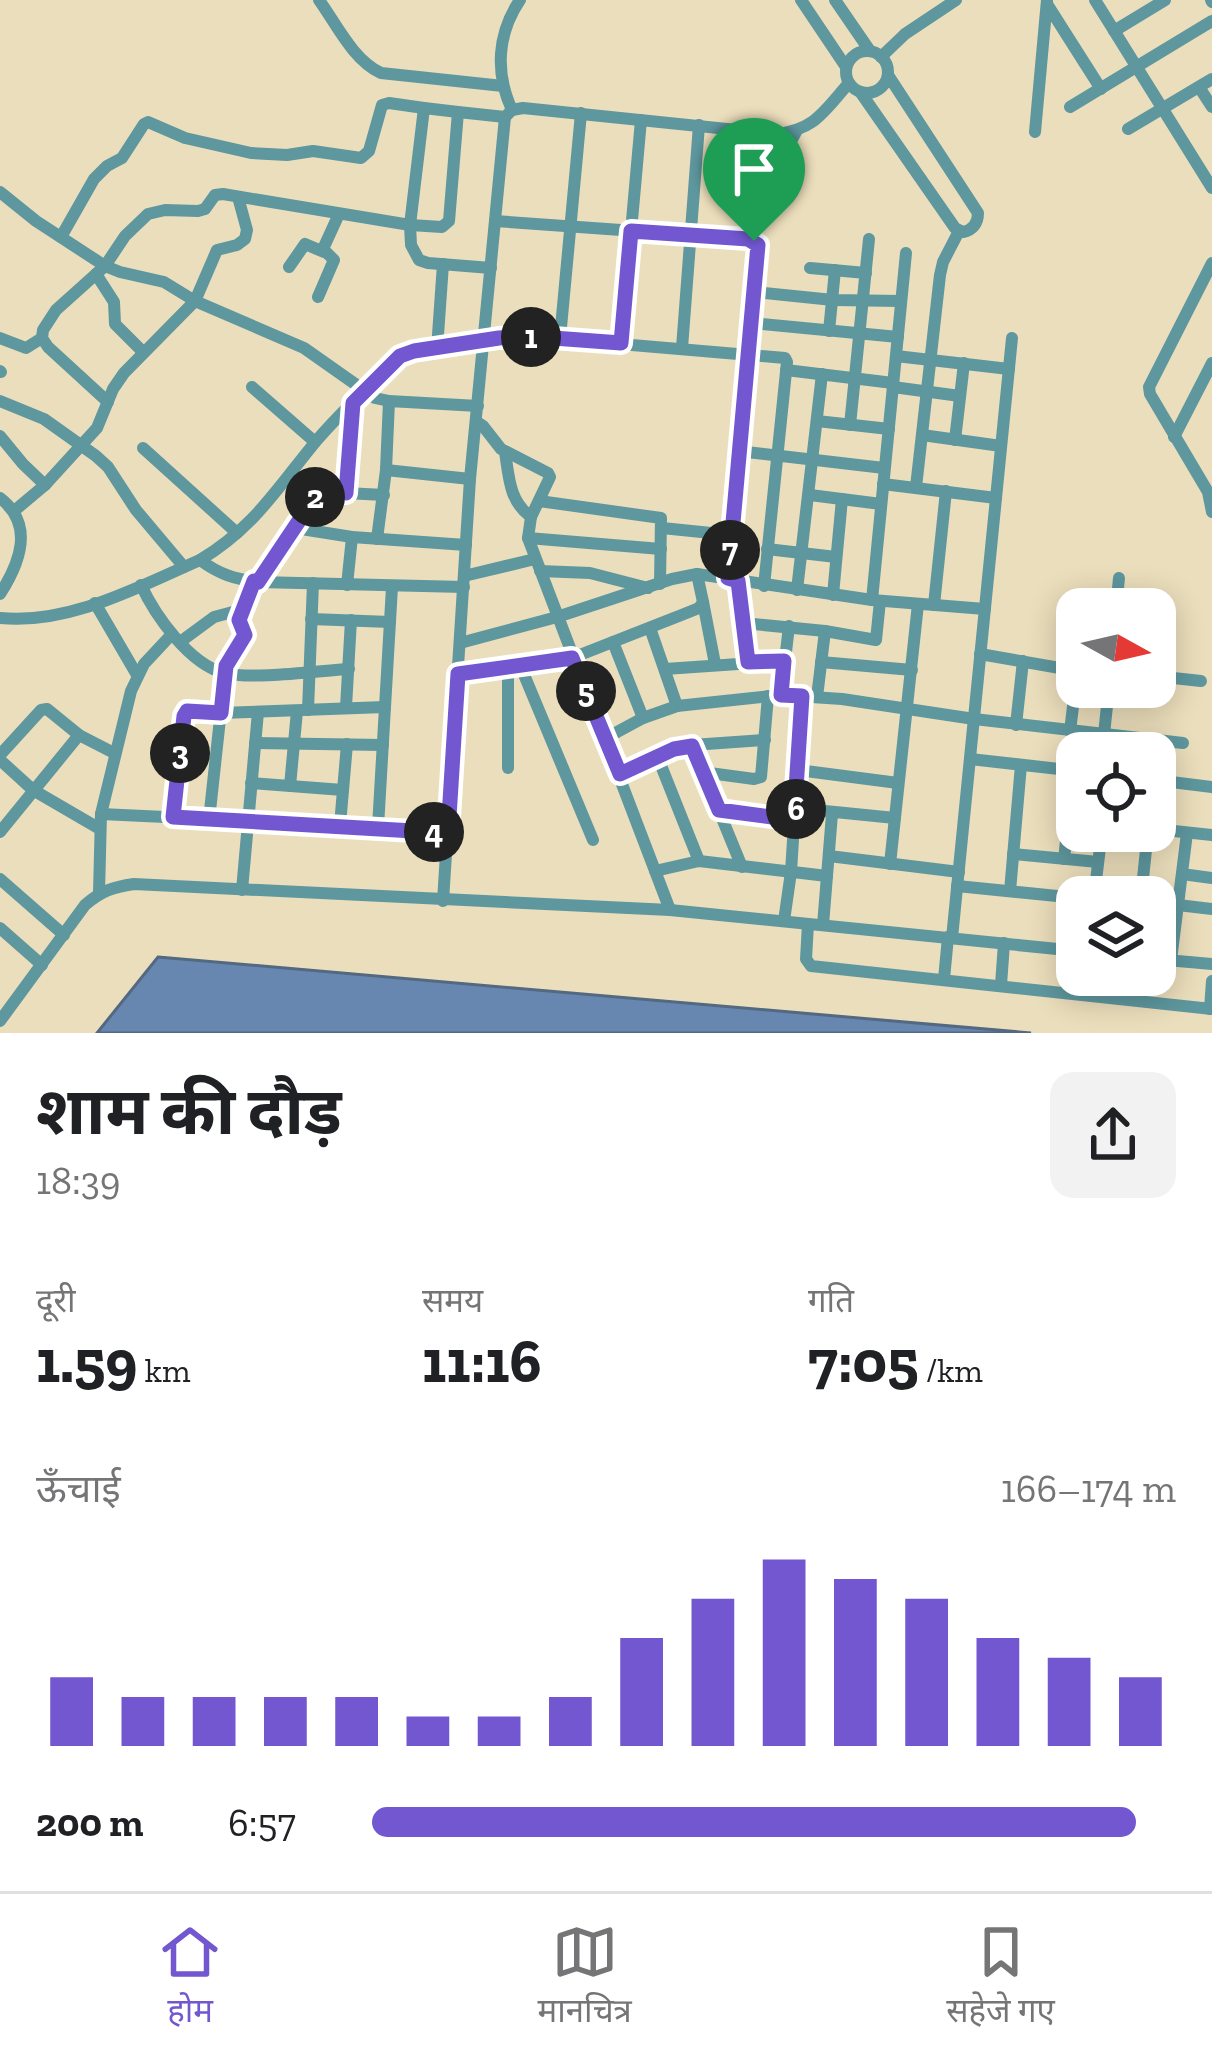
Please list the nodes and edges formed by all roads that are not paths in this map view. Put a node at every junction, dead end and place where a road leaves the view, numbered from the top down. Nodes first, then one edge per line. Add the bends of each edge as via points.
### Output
1 (320, 0) edge
2 (520, 0) edge
3 (801, 0) edge
4 (835, 0) edge
5 (956, 0) edge
6 (1095, 0) edge
7 (1165, 0) edge
8 (1047, 2) edge
9 (1212, 21) edge
10 (1114, 32) junction
11 (876, 54) junction
12 (846, 67) junction
13 (1137, 68) junction
14 (888, 75) junction
15 (1212, 79) edge
16 (848, 83) junction
17 (503, 86) junction
18 (1199, 87) junction
19 (1101, 89) junction
20 (861, 93) junction
21 (1070, 107) dead end
22 (1212, 107) edge
23 (424, 108) junction
24 (1163, 109) junction
25 (458, 112) junction
26 (509, 113) junction
27 (580, 113) junction
28 (641, 120) junction
29 (699, 125) junction
30 (1128, 129) dead end
31 (796, 132) junction
32 (1036, 132) dead end
33 (1212, 188) edge
34 (0, 192) edge
35 (238, 197) junction
36 (339, 214) junction
37 (495, 221) junction
38 (410, 225) junction
39 (571, 226) junction
40 (631, 231) junction
41 (959, 231) junction
42 (690, 236) junction
43 (61, 237) junction
44 (869, 239) dead end
45 (754, 241) junction
46 (324, 252) junction
47 (906, 253) dead end
48 (1212, 263) edge
49 (443, 264) junction
50 (289, 267) dead end
51 (491, 268) junction
52 (810, 268) dead end
53 (101, 270) junction
54 (835, 270) junction
55 (866, 273) junction
56 (754, 292) junction
57 (318, 297) dead end
58 (833, 300) junction
59 (195, 301) junction
60 (864, 301) junction
61 (901, 301) junction
62 (752, 323) junction
63 (830, 332) junction
64 (860, 335) junction
65 (898, 337) junction
66 (0, 338) edge
67 (42, 338) junction
68 (560, 338) junction
69 (1012, 338) dead end
70 (485, 340) junction
71 (621, 343) junction
72 (682, 348) junction
73 (437, 350) junction
74 (143, 352) junction
75 (748, 353) junction
76 (896, 356) junction
77 (932, 360) junction
78 (1212, 363) edge
79 (964, 364) junction
80 (1009, 369) junction
81 (786, 370) junction
82 (382, 372) junction
83 (822, 374) junction
84 (856, 378) junction
85 (893, 385) junction
86 (252, 387) dead end
87 (366, 391) junction
88 (928, 391) junction
89 (960, 396) junction
90 (0, 401) edge
91 (389, 401) junction
92 (108, 402) junction
93 (353, 403) junction
94 (478, 406) junction
95 (818, 421) junction
96 (477, 422) junction
97 (850, 425) junction
98 (889, 429) junction
99 (922, 435) junction
100 (0, 436) edge
101 (1174, 437) junction
102 (955, 440) junction
103 (316, 442) junction
104 (82, 446) junction
105 (1001, 446) junction
106 (143, 448) dead end
107 (738, 451) junction
108 (505, 452) junction
109 (776, 455) junction
110 (813, 459) junction
111 (884, 468) junction
112 (386, 470) junction
113 (470, 479) junction
114 (286, 480) junction
115 (883, 484) junction
116 (45, 485) junction
117 (916, 487) junction
118 (321, 488) junction
119 (1210, 488) edge
120 (946, 491) junction
121 (346, 493) junction
122 (384, 495) junction
123 (810, 495) junction
124 (0, 498) edge
125 (996, 498) junction
126 (842, 500) junction
127 (539, 501) junction
128 (881, 504) junction
129 (14, 511) junction
130 (1212, 512) edge
131 (531, 518) junction
132 (295, 528) junction
133 (662, 528) junction
134 (237, 533) junction
135 (731, 536) junction
136 (352, 537) junction
137 (527, 538) junction
138 (377, 539) junction
139 (466, 545) junction
140 (661, 549) junction
141 (767, 549) junction
142 (802, 553) junction
143 (836, 557) junction
144 (200, 560) junction
145 (538, 565) junction
146 (184, 567) junction
147 (697, 574) junction
148 (1119, 578) dead end
149 (733, 580) junction
150 (256, 582) junction
151 (464, 582) junction
152 (313, 583) junction
153 (140, 585) junction
154 (347, 585) junction
155 (392, 586) junction
156 (654, 586) junction
157 (764, 586) junction
158 (1118, 588) edge
159 (797, 590) junction
160 (0, 594) edge
161 (832, 595) junction
162 (876, 600) junction
163 (703, 602) junction
164 (95, 603) junction
165 (918, 604) junction
166 (934, 605) junction
167 (244, 609) junction
168 (985, 609) junction
169 (557, 617) junction
170 (0, 618) edge
171 (311, 619) junction
172 (351, 620) junction
173 (390, 622) junction
174 (743, 623) junction
175 (789, 626) junction
176 (650, 628) junction
177 (825, 631) junction
178 (176, 638) junction
179 (877, 640) junction
180 (613, 641) junction
181 (460, 643) junction
182 (980, 654) junction
183 (572, 658) junction
184 (784, 661) junction
185 (1023, 661) junction
186 (748, 662) junction
187 (821, 662) junction
188 (715, 664) junction
189 (514, 666) junction
190 (875, 666) junction
191 (1056, 668) edge
192 (349, 669) junction
193 (665, 669) junction
194 (911, 670) junction
195 (309, 672) junction
196 (225, 673) junction
197 (458, 674) junction
198 (137, 675) junction
199 (1176, 678) edge
200 (1201, 681) dead end
201 (774, 696) junction
202 (802, 696) junction
203 (818, 697) junction
204 (677, 706) junction
205 (346, 707) junction
206 (385, 707) junction
207 (1073, 708) edge
208 (907, 709) junction
209 (303, 710) junction
210 (258, 712) junction
211 (221, 713) junction
212 (643, 718) junction
213 (974, 719) junction
214 (1016, 725) junction
215 (1070, 731) junction
216 (1078, 732) edge
217 (79, 735) junction
218 (606, 738) junction
219 (765, 740) junction
220 (1176, 742) edge
221 (255, 743) junction
222 (294, 743) junction
223 (1183, 743) dead end
224 (347, 744) junction
225 (383, 745) junction
226 (692, 746) junction
227 (114, 753) junction
228 (0, 758) edge
229 (658, 758) junction
230 (970, 759) junction
231 (1022, 765) junction
232 (508, 768) dead end
233 (1056, 769) edge
234 (798, 770) junction
235 (702, 772) junction
236 (620, 774) junction
237 (251, 783) junction
238 (898, 783) junction
239 (1176, 783) edge
240 (290, 786) junction
241 (1212, 787) edge
242 (33, 790) junction
243 (343, 790) junction
244 (719, 810) junction
245 (795, 814) junction
246 (832, 814) junction
247 (173, 817) junction
248 (895, 818) junction
249 (209, 820) junction
250 (100, 821) junction
251 (247, 821) junction
252 (340, 825) junction
253 (378, 827) junction
254 (0, 832) edge
255 (1176, 832) edge
256 (448, 833) junction
257 (1187, 833) junction
258 (1212, 835) edge
259 (593, 840) dead end
260 (1065, 852) edge
261 (1099, 852) edge
262 (1013, 854) junction
263 (829, 856) junction
264 (1064, 860) junction
265 (699, 861) junction
266 (1098, 862) junction
267 (890, 864) junction
268 (742, 867) junction
269 (655, 871) junction
270 (790, 872) junction
271 (1182, 874) junction
272 (827, 876) junction
273 (1096, 876) edge
274 (1212, 876) edge
275 (0, 879) edge
276 (958, 879) junction
277 (242, 890) junction
278 (1010, 891) junction
279 (99, 892) junction
280 (1056, 896) edge
281 (443, 901) junction
282 (1178, 904) junction
283 (1212, 909) edge
284 (670, 910) junction
285 (1176, 920) edge
286 (784, 921) junction
287 (816, 924) junction
288 (0, 928) edge
289 (64, 935) junction
290 (950, 938) junction
291 (1004, 943) junction
292 (1056, 948) edge
293 (1176, 960) edge
294 (1212, 964) edge
295 (42, 965) junction
296 (944, 979) junction
297 (1212, 981) edge
298 (1001, 985) junction
299 (1211, 1009) edge
300 (0, 1022) edge

1 - 17 street via 370,68
2 - 17 street via 503,32
3 - 12 street
4 - 11 street
5 - 11 street
6 - 10 street
7 - 10 street
8 - 19 street
8 - 32 street
9 - 13 street
10 - 13 street
11 - 12 street via 856,54
11 - 14 street
12 - 16 street
13 - 19 street
13 - 24 street
14 - 20 street via 877,91
14 - 41 street via 978,213 972,229
15 - 18 street
16 - 20 street
16 - 31 street via 816,122
17 - 26 street
18 - 22 street
18 - 24 street
19 - 21 street
20 - 41 street
23 - 25 street
23 - 38 street
23 - 43 street via 382,105 362,158 229,150 148,122 94,179
24 - 30 street
24 - 33 street
25 - 26 street
25 - 38 street via 448,221
26 - 27 street
26 - 37 street
27 - 28 street
27 - 39 street
28 - 29 street
28 - 40 street
29 - 31 street
29 - 42 street
31 - 45 street via 751,201
34 - 43 street
35 - 36 street
35 - 53 street via 218,194 198,211 148,214
35 - 59 street via 247,235 217,250
36 - 38 street
36 - 46 street
37 - 39 street
37 - 51 street
38 - 49 street via 414,255
39 - 40 street
39 - 68 street
40 - 42 street
40 - 71 street
41 - 77 street via 940,275
42 - 45 street
42 - 72 street
43 - 53 street
44 - 55 street
45 - 56 street
46 - 50 street via 305,244
46 - 57 street via 334,262
47 - 61 street
48 - 101 street via 1149,386
49 - 51 street
49 - 73 street
51 - 70 street
52 - 54 street
53 - 59 street via 164,282
53 - 67 street via 56,310
53 - 74 street via 115,324
54 - 55 street
54 - 58 street
55 - 60 street
56 - 58 street
56 - 62 street
58 - 60 street
58 - 63 street
59 - 74 street
59 - 87 street via 304,348
60 - 61 street
60 - 64 street
61 - 65 street
62 - 63 street
62 - 75 street
63 - 64 street
64 - 65 street
64 - 84 street
65 - 76 street
66 - 67 street via 26,348
67 - 92 street
68 - 70 street
68 - 71 street
69 - 80 street
70 - 73 street
70 - 94 street
71 - 72 street
72 - 75 street
73 - 82 street via 400,356
74 - 92 street
75 - 81 street via 785,358
75 - 107 street
76 - 77 street
76 - 85 street
77 - 79 street
77 - 88 street
78 - 101 street
79 - 80 street
79 - 89 street
80 - 105 street
81 - 83 street
81 - 109 street
82 - 87 street
82 - 91 street
83 - 84 street
83 - 95 street
84 - 85 street
84 - 97 street
85 - 88 street
85 - 98 street
86 - 103 street
87 - 91 street
87 - 93 street
88 - 89 street
88 - 99 street
89 - 102 street
90 - 104 street
91 - 94 street
91 - 112 street
92 - 104 street
93 - 103 street
93 - 121 street
94 - 96 street
95 - 97 street
95 - 110 street
96 - 108 street
96 - 113 street
97 - 98 street
98 - 111 street
99 - 102 street
99 - 117 street
100 - 116 street
101 - 119 street
102 - 105 street
103 - 114 street
104 - 116 street
104 - 146 street via 108,467
105 - 125 street
106 - 134 street
107 - 109 street
107 - 135 street
108 - 127 street via 548,473
108 - 131 street via 513,497
109 - 110 street
109 - 141 street
110 - 111 street
110 - 123 street
111 - 115 street
112 - 113 street
112 - 122 street
113 - 139 street
114 - 118 street
114 - 134 street
115 - 117 street
115 - 128 street
116 - 129 street
117 - 120 street
118 - 121 street
118 - 132 street
119 - 130 street
120 - 125 street
120 - 166 street
121 - 122 street
122 - 138 street
123 - 126 street
123 - 142 street
124 - 129 street
125 - 168 street
126 - 128 street
126 - 143 street
127 - 131 street
127 - 133 street via 656,516
128 - 162 street
129 - 160 street via 18,563
131 - 137 street
132 - 136 street
132 - 150 street
133 - 135 street
133 - 140 street
134 - 144 street
135 - 149 street
136 - 138 street
136 - 154 street
137 - 140 street
137 - 145 street
138 - 139 street
139 - 151 street
140 - 156 street
141 - 142 street
141 - 157 street
142 - 143 street
142 - 159 street
143 - 161 street
144 - 146 street
144 - 150 street
145 - 151 street
145 - 156 street
145 - 169 street
146 - 153 street
147 - 149 street
147 - 156 street
147 - 163 street
148 - 158 street
149 - 157 street
149 - 174 street
150 - 152 street
150 - 167 street
151 - 155 street
151 - 181 street
152 - 154 street
152 - 171 street
153 - 164 street
153 - 178 street
154 - 155 street
155 - 173 street
156 - 169 street
157 - 159 street
159 - 161 street
161 - 162 street
162 - 165 street
162 - 179 street
163 - 176 street
163 - 188 street
164 - 170 street via 46,617
164 - 198 street
165 - 166 street
165 - 194 street
166 - 168 street
167 - 178 street
167 - 196 street via 245,635
168 - 182 street
169 - 181 street
169 - 183 street
171 - 172 street
171 - 195 street
172 - 173 street
172 - 192 street
173 - 206 street
174 - 175 street
174 - 186 street
175 - 177 street
175 - 184 street
176 - 180 street
176 - 193 street
177 - 179 street
177 - 187 street
178 - 196 street
178 - 198 street
179 - 190 street
180 - 183 street
180 - 212 street
181 - 197 street
182 - 185 street
182 - 213 street
183 - 189 street
183 - 218 street
184 - 186 street
184 - 201 street
185 - 191 street
185 - 214 street
186 - 188 street
187 - 190 street
187 - 203 street
188 - 193 street
189 - 197 street
189 - 232 street
189 - 259 street
190 - 194 street
192 - 195 street
192 - 205 street
193 - 204 street
194 - 208 street
195 - 196 street
195 - 209 street
196 - 211 street
197 - 256 street
198 - 227 street
199 - 200 street
201 - 202 street
201 - 204 street
201 - 219 street
202 - 203 street
202 - 234 street
203 - 208 street
204 - 212 street
205 - 206 street
205 - 209 street
206 - 225 street
207 - 215 street
208 - 213 street
208 - 238 street
209 - 210 street
209 - 222 street
210 - 211 street
210 - 221 street
211 - 247 street via 184,716
211 - 249 street
212 - 218 street
213 - 214 street
213 - 230 street
214 - 215 street
215 - 216 street
217 - 227 street
217 - 228 street via 41,710
217 - 242 street
218 - 236 street
219 - 226 street
219 - 235 street via 758,779
220 - 223 street
221 - 222 street
221 - 237 street
222 - 224 street
222 - 240 street
224 - 225 street
224 - 243 street
225 - 253 street
226 - 229 street
226 - 235 street
227 - 250 street
228 - 242 street
229 - 236 street
229 - 265 street
230 - 231 street
230 - 276 street
231 - 233 street
231 - 262 street
234 - 238 street
234 - 245 street
235 - 244 street
236 - 269 street
237 - 240 street
237 - 251 street
238 - 248 street
239 - 241 street
240 - 243 street
242 - 250 street
242 - 254 street
243 - 252 street
244 - 245 street
244 - 268 street
245 - 246 street
245 - 270 street
246 - 248 street
246 - 263 street
247 - 249 street
247 - 250 street
248 - 267 street
249 - 251 street
250 - 279 street
251 - 252 street
251 - 277 street
252 - 253 street
253 - 256 street
255 - 257 street
256 - 281 street
257 - 258 street
257 - 271 street
260 - 264 street
261 - 266 street
262 - 264 street
262 - 278 street
263 - 267 street
263 - 272 street
264 - 266 street
265 - 268 street
265 - 269 street
266 - 273 street
267 - 276 street
268 - 270 street
269 - 284 street
270 - 272 street
270 - 286 street
271 - 274 street
271 - 282 street
272 - 287 street
275 - 289 street
276 - 278 street
276 - 290 street
277 - 279 street via 134,884
277 - 281 street
278 - 280 street
279 - 289 street
281 - 284 street
282 - 283 street
282 - 285 street
284 - 286 street
286 - 287 street
287 - 290 street
287 - 296 street via 811,966
288 - 295 street
289 - 295 street
290 - 291 street
290 - 296 street
291 - 292 street
291 - 298 street
293 - 294 street
295 - 300 street
296 - 298 street
297 - 299 street
298 - 299 street

